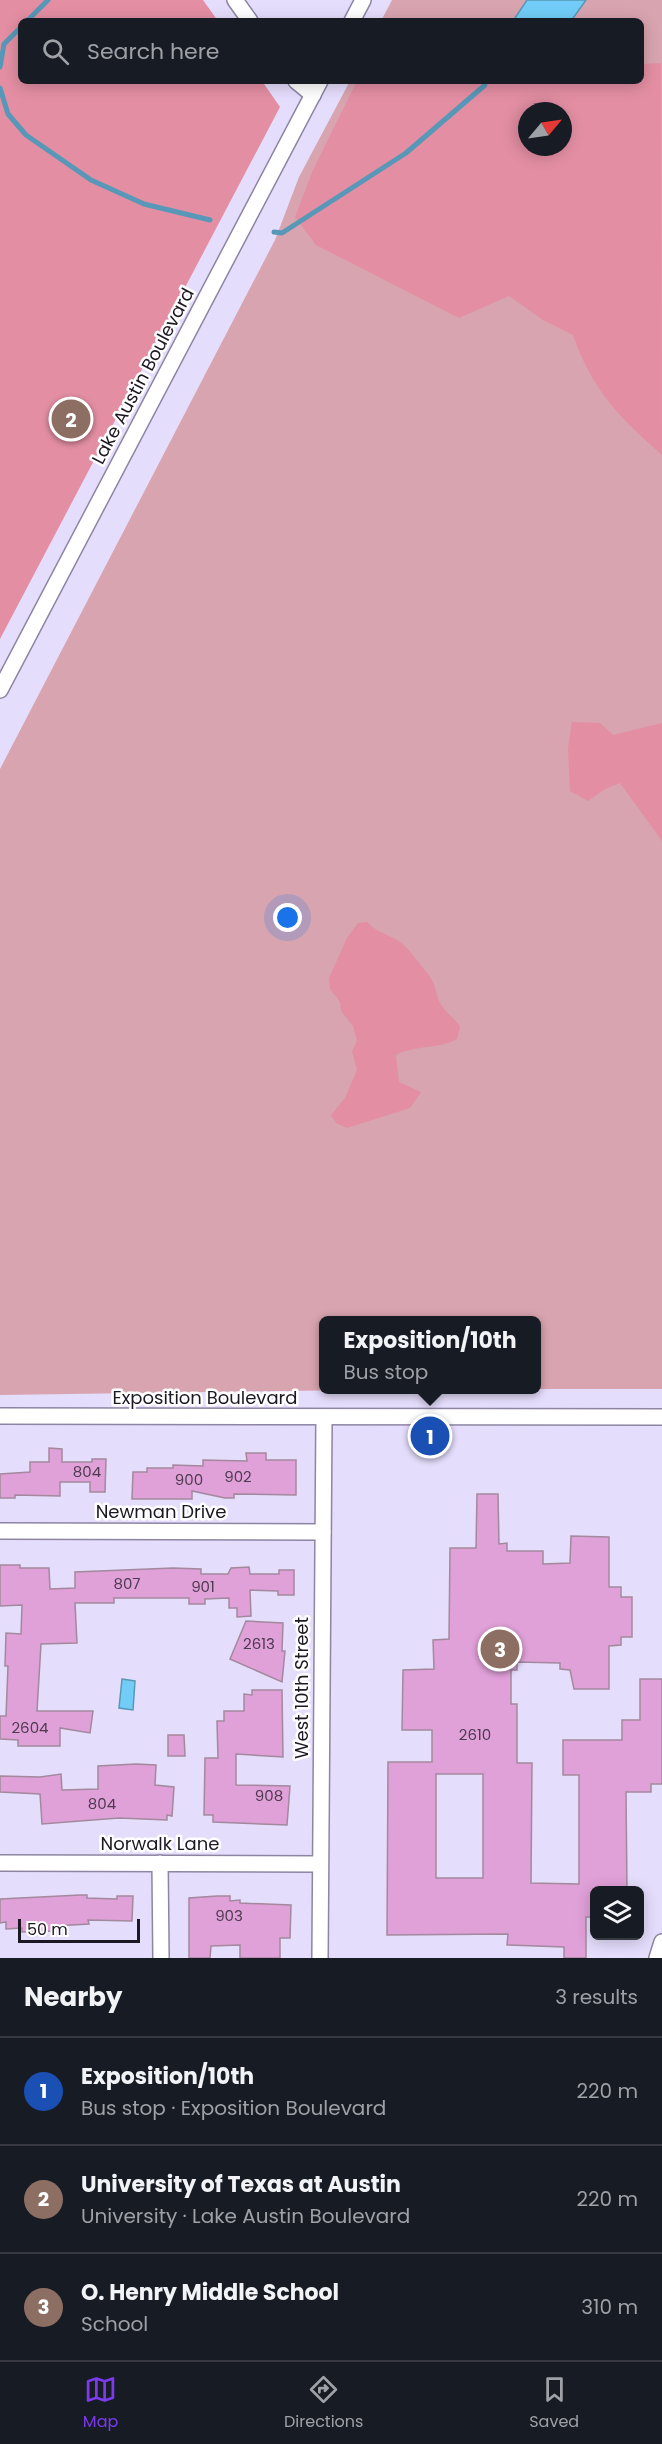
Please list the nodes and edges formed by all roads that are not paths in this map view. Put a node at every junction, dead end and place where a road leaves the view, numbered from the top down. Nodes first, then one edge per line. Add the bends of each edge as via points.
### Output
1 (235, 0) edge
2 (363, 0) edge
3 (248, 18) edge
4 (354, 18) edge
5 (300, 84) edge
6 (318, 84) edge
7 (313, 95) junction
8 (0, 690) edge
9 (0, 1416) edge
10 (662, 1417) edge
11 (324, 1418) junction
12 (0, 1531) edge
13 (323, 1532) junction
14 (0, 1863) edge
15 (160, 1863) junction
16 (320, 1864) junction
17 (662, 1942) edge
18 (161, 1958) edge
19 (320, 1958) edge
20 (657, 1958) edge

1 - 3 street
2 - 4 street
5 - 7 street
6 - 7 street, Lake Austin Boulevard
7 - 8 street, Lake Austin Boulevard
9 - 11 street, Exposition Boulevard
10 - 11 street, Exposition Boulevard
11 - 13 street, West 10th Street
12 - 13 street, Newman Drive
13 - 16 street, West 10th Street
14 - 15 street, Norwalk Lane
15 - 16 street, Norwalk Lane
15 - 18 street
16 - 19 street, West 10th Street
17 - 20 street

